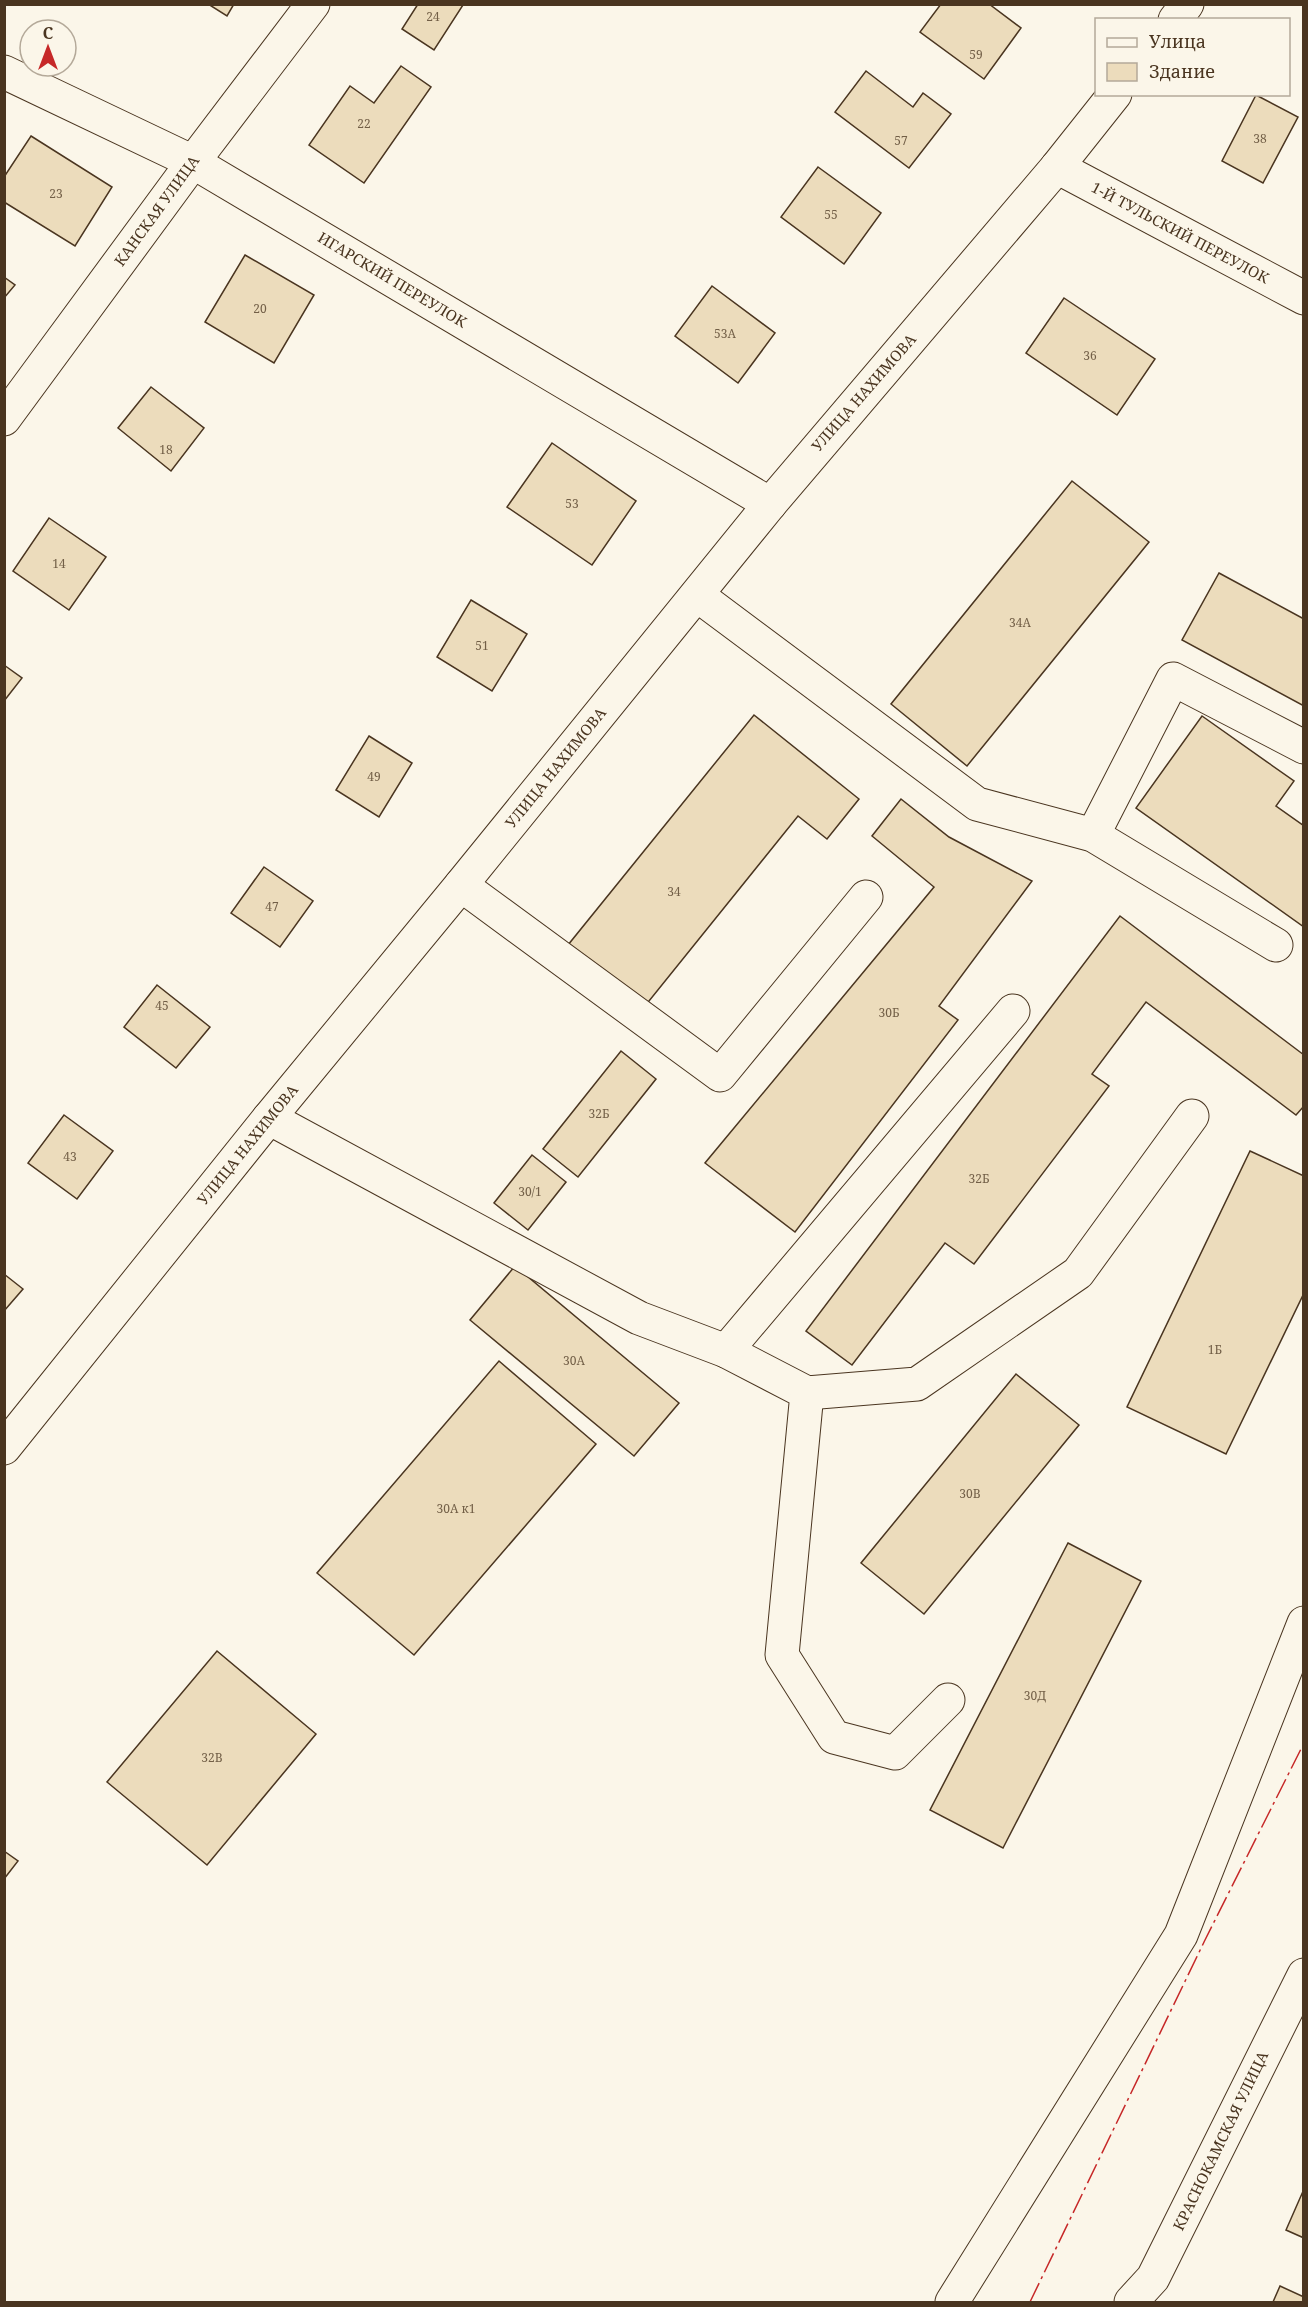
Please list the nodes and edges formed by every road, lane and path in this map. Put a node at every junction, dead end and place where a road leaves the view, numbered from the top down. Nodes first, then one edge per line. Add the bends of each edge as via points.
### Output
1 (313, 4) edge
2 (1186, 4) edge
3 (1176, 18) edge
4 (4, 72) edge
5 (1113, 96) edge
6 (193, 162) junction
7 (1057, 167) junction
8 (1304, 298) edge
9 (4, 419) edge
10 (770, 504) junction
11 (697, 595) junction
12 (1304, 747) edge
13 (1093, 835) junction
14 (461, 885) junction
15 (866, 897) dead end
16 (1276, 945) dead end
17 (1013, 1011) dead end
18 (1192, 1116) dead end
19 (269, 1118) junction
20 (726, 1351) junction
21 (807, 1393) junction
22 (4, 1448) edge
23 (1304, 1623) edge
24 (948, 1701) dead end
25 (1304, 1975) edge
26 (952, 2302) edge
27 (1131, 2302) edge

1 - 6 main road, КАНСКАЯ УЛИЦА
2 - 3 main road
4 - 6 main road, ИГАРСКИЙ ПЕРЕУЛОК
5 - 7 main road, УЛИЦА НАХИМОВА
6 - 9 main road, КАНСКАЯ УЛИЦА
6 - 10 main road, ИГАРСКИЙ ПЕРЕУЛОК
7 - 8 main road, 1-Й ТУЛЬСКИЙ ПЕРЕУЛОК
7 - 10 main road, УЛИЦА НАХИМОВА
10 - 11 main road, УЛИЦА НАХИМОВА
11 - 13 main road via 977,804
11 - 14 main road, УЛИЦА НАХИМОВА
12 - 13 main road via 1173,679
13 - 16 main road
14 - 15 main road via 720,1075
14 - 19 main road, УЛИЦА НАХИМОВА
17 - 20 main road
18 - 21 main road via 1078,1273 917,1384
19 - 20 main road via 639,1318
19 - 22 main road, УЛИЦА НАХИМОВА
20 - 21 main road
21 - 24 main road via 782,1655 834,1737 895,1753
23 - 26 main road via 1182,1935
25 - 27 main road, КРАСНОКАМСКАЯ УЛИЦА via 1153,2278

